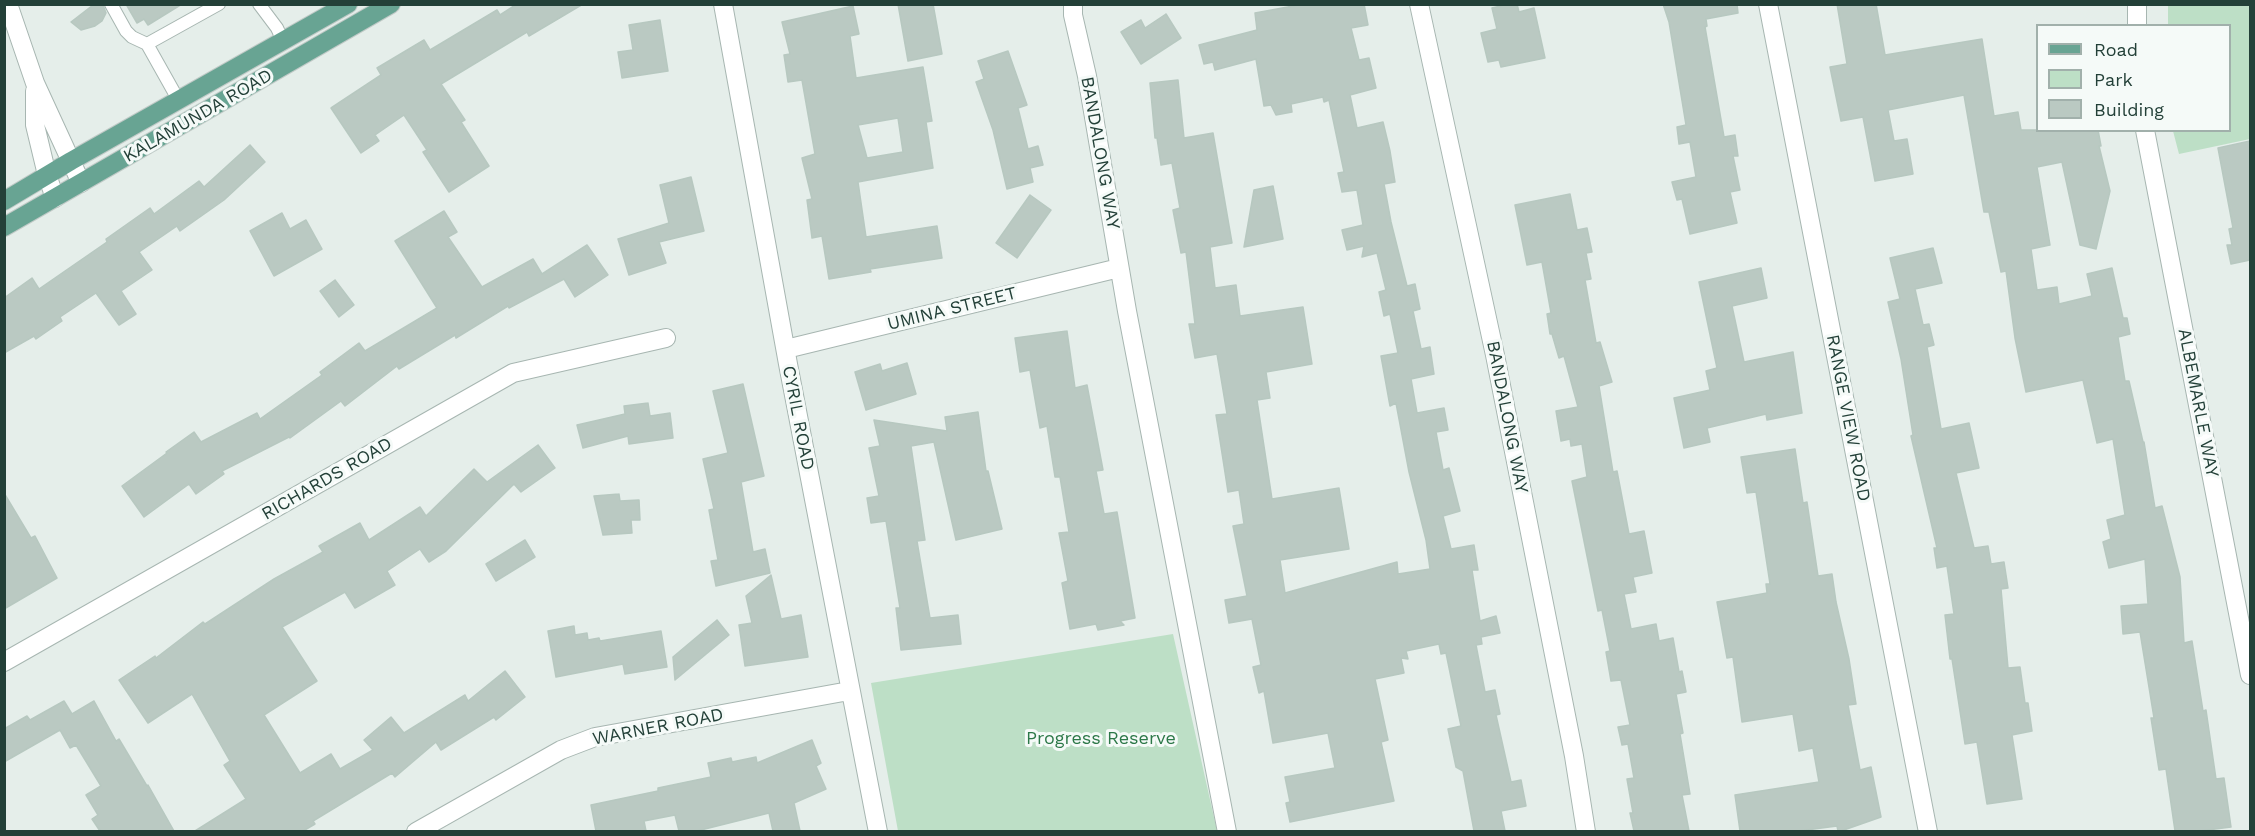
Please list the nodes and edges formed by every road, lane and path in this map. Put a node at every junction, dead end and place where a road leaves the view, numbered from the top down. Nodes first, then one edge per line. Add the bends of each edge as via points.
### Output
1 (8, 4) edge
2 (111, 4) edge
3 (219, 4) edge
4 (259, 4) edge
5 (348, 4) edge
6 (391, 4) edge
7 (723, 4) edge
8 (1073, 4) edge
9 (1419, 4) edge
10 (1768, 4) edge
11 (2137, 4) edge
12 (2136, 24) edge
13 (283, 41) junction
14 (147, 44) junction
15 (35, 83) junction
16 (179, 101) junction
17 (2145, 132) edge
18 (71, 161) junction
19 (47, 175) junction
20 (81, 183) junction
21 (55, 198) junction
22 (4, 201) edge
23 (4, 227) edge
24 (1119, 268) junction
25 (666, 338) dead end
26 (786, 349) junction
27 (4, 662) edge
28 (2250, 675) edge
29 (849, 691) junction
30 (416, 831) edge
31 (878, 831) edge
32 (1227, 831) edge
33 (1586, 831) edge
34 (1928, 831) edge

1 - 15 street
2 - 14 lane via 126,32
3 - 14 lane
4 - 13 lane
5 - 13 main road, KALAMUNDA ROAD
6 - 20 main road, KALAMUNDA ROAD
7 - 26 street, CYRIL ROAD
8 - 24 street, BANDALONG WAY
9 - 33 street, BANDALONG WAY via 1495,355
10 - 34 street, RANGE VIEW ROAD
11 - 12 street
13 - 16 main road, KALAMUNDA ROAD
14 - 16 lane
15 - 18 street
15 - 19 street via 35,125
16 - 18 main road, KALAMUNDA ROAD
17 - 28 street, ALBEMARLE WAY
18 - 19 main road, KALAMUNDA ROAD
18 - 20 street
19 - 21 street
19 - 22 main road, KALAMUNDA ROAD
20 - 21 main road, KALAMUNDA ROAD
21 - 23 main road, KALAMUNDA ROAD
24 - 26 street, UMINA STREET
24 - 32 street, BANDALONG WAY
25 - 27 street, RICHARDS ROAD via 513,373
26 - 29 street, CYRIL ROAD
29 - 30 street, WARNER ROAD via 595,737 561,750
29 - 31 street, CYRIL ROAD

